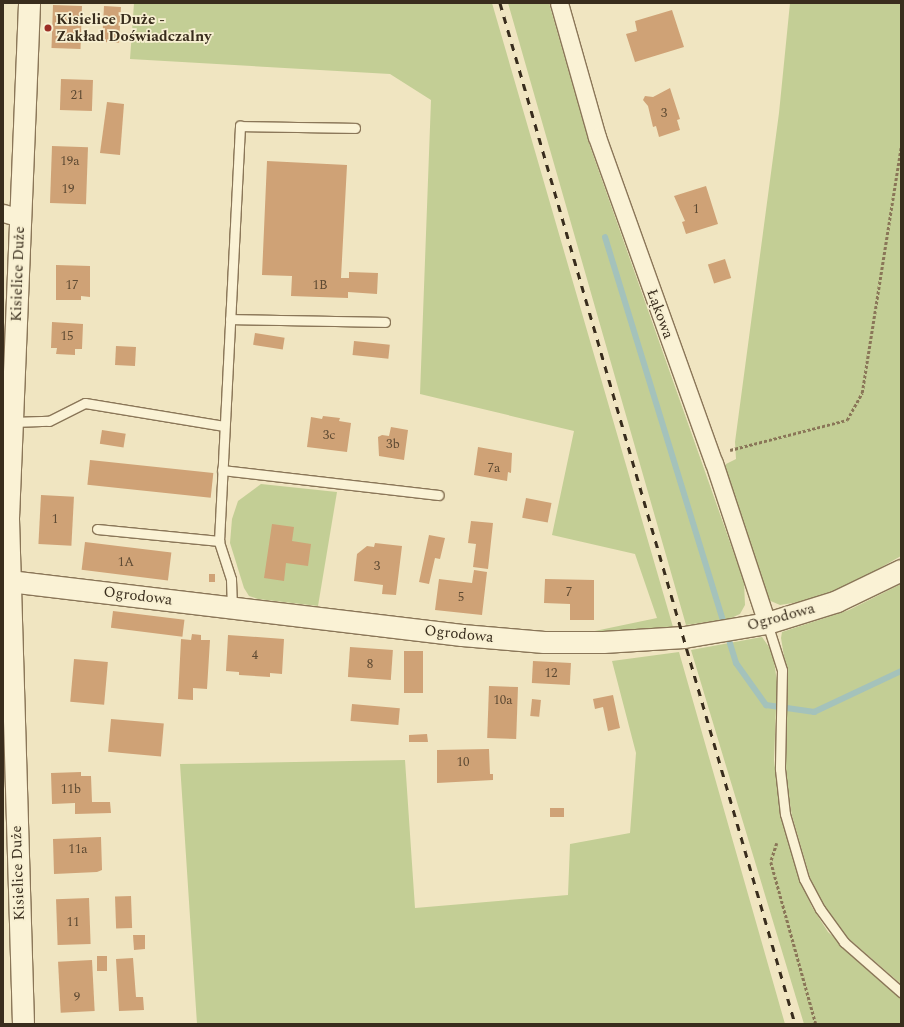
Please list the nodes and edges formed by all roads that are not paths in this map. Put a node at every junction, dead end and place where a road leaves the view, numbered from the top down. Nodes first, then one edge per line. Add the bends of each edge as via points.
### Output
1 (29, 3) edge
2 (559, 3) edge
3 (355, 128) dead end
4 (12, 215) edge
5 (230, 319) junction
6 (385, 322) dead end
7 (12, 422) junction
8 (224, 426) junction
9 (222, 470) junction
10 (439, 495) dead end
11 (6, 518) edge
12 (97, 529) dead end
13 (219, 541) junction
14 (901, 570) edge
15 (9, 580) junction
16 (232, 608) junction
17 (767, 623) junction
18 (9, 803) edge
19 (901, 992) edge
20 (23, 1024) edge

1 - 4 street, Kisielice Duże
2 - 17 street, Łąkowa via 597,137
3 - 5 lane via 240,126
4 - 7 street, Kisielice Duże
5 - 6 lane
5 - 8 lane
7 - 8 lane via 49,422 85,403
7 - 11 street, Kisielice Duże
8 - 9 lane
9 - 10 lane
9 - 13 lane
11 - 15 street, Kisielice Duże
12 - 13 lane
13 - 16 lane via 231,579
14 - 17 street, Ogrodowa via 837,601
15 - 16 street, Ogrodowa
15 - 18 street, Kisielice Duże
16 - 17 street, Ogrodowa via 462,636 544,642 671,639
17 - 19 lane via 782,670 780,769 786,814 804,879 820,909 844,942
18 - 20 street, Kisielice Duże

